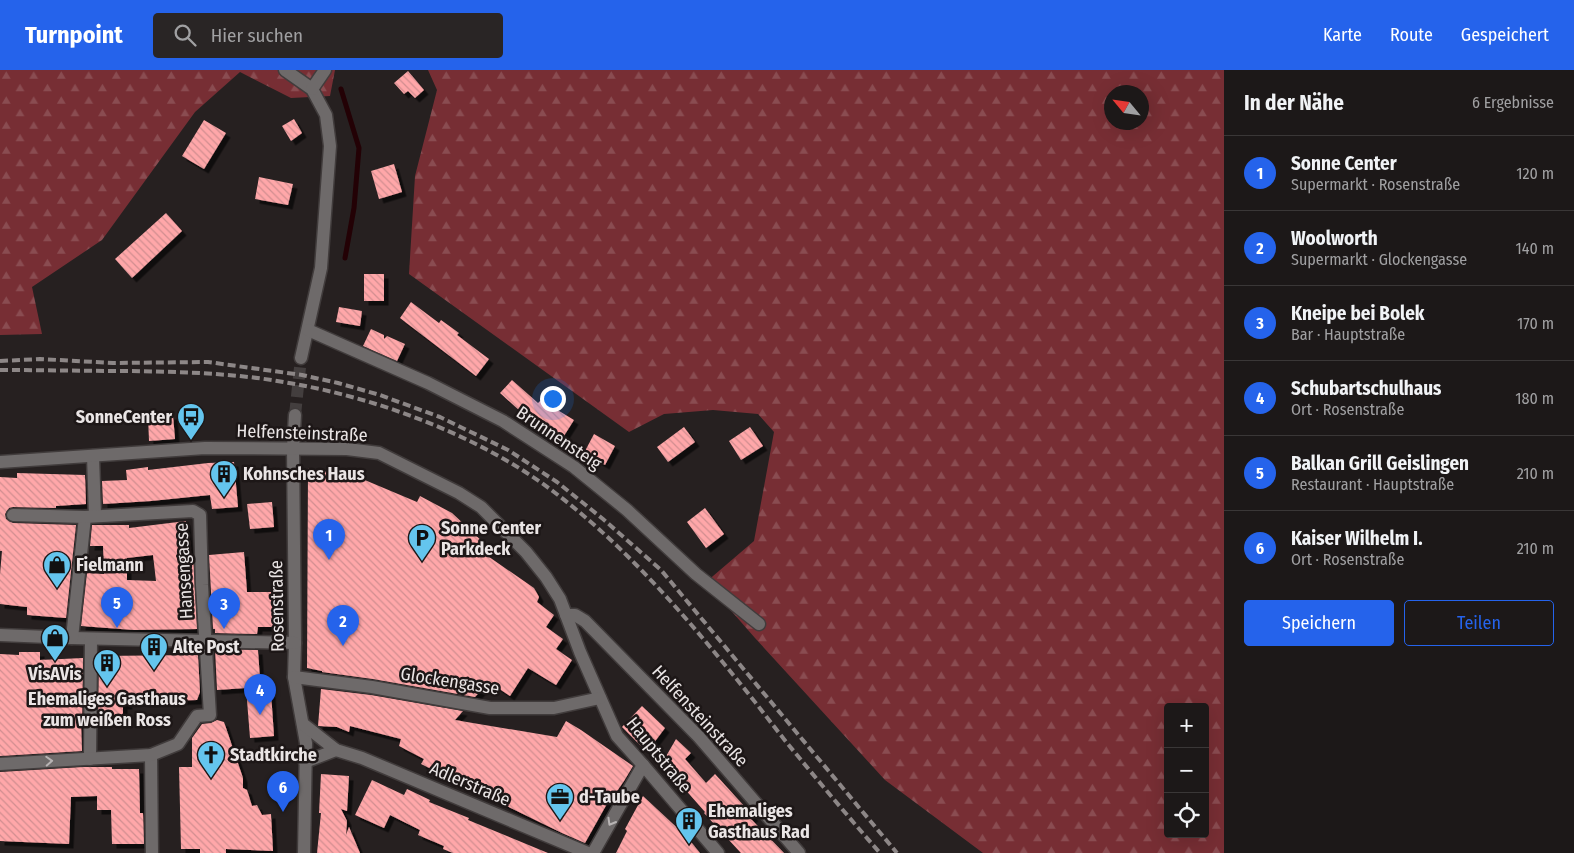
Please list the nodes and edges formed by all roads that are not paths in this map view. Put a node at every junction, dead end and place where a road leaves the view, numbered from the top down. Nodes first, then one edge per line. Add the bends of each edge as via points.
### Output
1 (285, 70) edge
2 (325, 70) edge
3 (312, 89) junction
4 (308, 330) junction
5 (301, 358) tunnel mouth
6 (294, 415) tunnel mouth
7 (293, 448) junction
8 (93, 456) junction
9 (0, 462) edge
10 (14, 515) dead end
11 (90, 517) junction
12 (566, 616) junction
13 (759, 624) dead end
14 (0, 635) edge
15 (72, 638) junction
16 (91, 639) junction
17 (205, 642) junction
18 (295, 643) junction
19 (294, 677) junction
20 (600, 698) junction
21 (302, 724) junction
22 (336, 750) junction
23 (151, 755) junction
24 (90, 759) junction
25 (305, 762) junction
26 (0, 764) edge
27 (643, 765) junction
28 (152, 853) edge
29 (304, 853) edge
30 (588, 853) edge
31 (593, 853) edge
32 (718, 853) edge
33 (799, 853) edge

1 - 3 street
2 - 3 street
3 - 4 street via 326,115 330,146 321,268
4 - 5 street
4 - 13 street, Brunnensteig via 428,384 510,426 574,467 627,510 696,574
6 - 7 street
7 - 8 street, Helfensteinstraße via 205,448
7 - 12 street, Helfensteinstraße via 379,453 460,493 481,507 526,552 560,599
7 - 18 street, Rosenstraße
8 - 9 street, Helfensteinstraße
8 - 11 street
10 - 11 street, Hansengasse
11 - 15 street
11 - 17 street, Hansengasse via 193,510 200,514
12 - 20 street, Helfensteinstraße
12 - 33 street, Helfensteinstraße via 575,615 586,621 699,737
14 - 15 street
15 - 16 street
16 - 17 street
16 - 24 street
17 - 18 street
17 - 23 street, Hansengasse via 210,715 197,716 178,744
18 - 19 street, Rosenstraße
19 - 20 street, Glockengasse via 372,686 490,708 554,708
19 - 21 street, Rosenstraße
20 - 27 street, Hauptstraße via 617,736
21 - 22 street, Adlerstraße
21 - 25 street, Rosenstraße
22 - 25 street
22 - 30 street, Adlerstraße via 380,765
23 - 24 street
23 - 28 street
26 -> 24 street
25 - 29 street, Rosenstraße
27 -> 31 street
27 - 32 street, Hauptstraße

